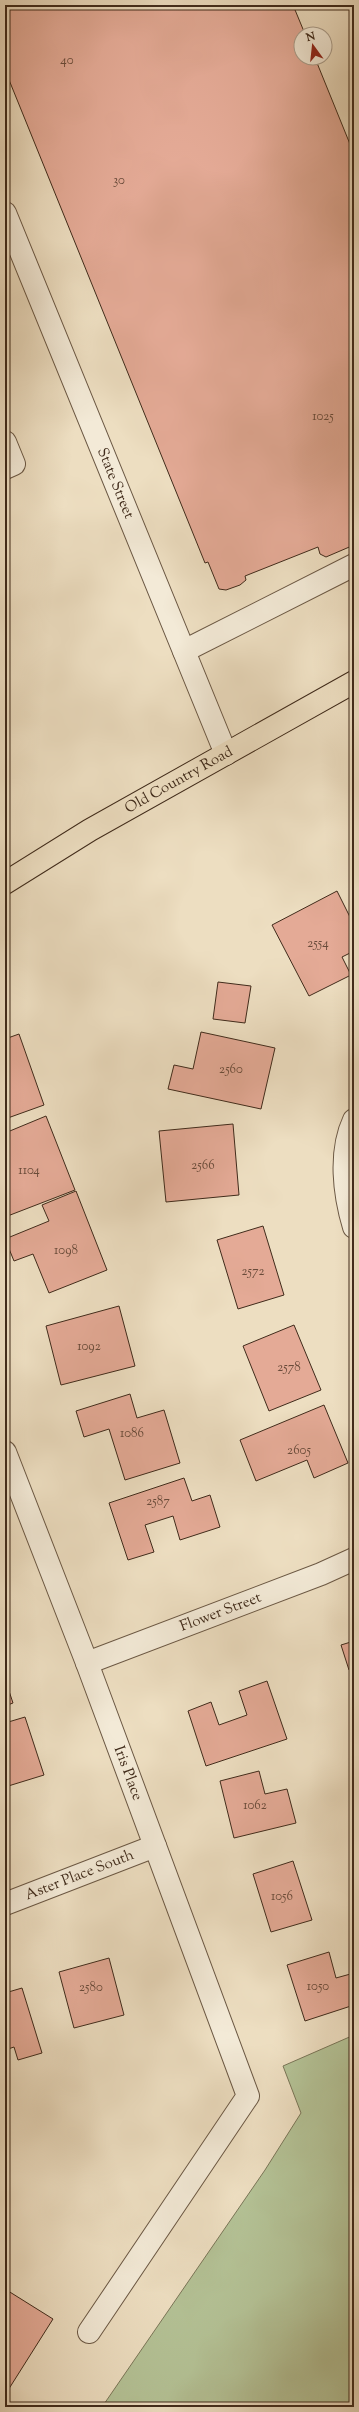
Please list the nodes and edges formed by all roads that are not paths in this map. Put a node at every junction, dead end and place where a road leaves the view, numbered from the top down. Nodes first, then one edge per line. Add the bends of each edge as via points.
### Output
1 (5, 213) edge
2 (11, 243) edge
3 (5, 442) edge
4 (5, 468) edge
5 (354, 565) edge
6 (184, 651) junction
7 (354, 682) edge
8 (226, 754) junction
9 (5, 883) edge
10 (354, 1120) edge
11 (354, 1227) edge
12 (5, 1452) edge
13 (354, 1559) edge
14 (87, 1663) junction
15 (155, 1846) junction
16 (5, 1904) edge
17 (89, 2332) dead end

1 - 2 street, State Street
2 - 6 street, State Street
3 - 4 street via 14,464
5 - 6 street
6 - 8 street, State Street
7 - 8 main road, Old Country Road
8 - 9 main road, Old Country Road via 90,830
10 - 11 street via 344,1167 346,1200
12 - 14 street, Iris Place
13 - 14 street, Flower Street
14 - 15 street, Iris Place
15 - 16 street, Aster Place South
15 - 17 street, Iris Place via 248,2096

